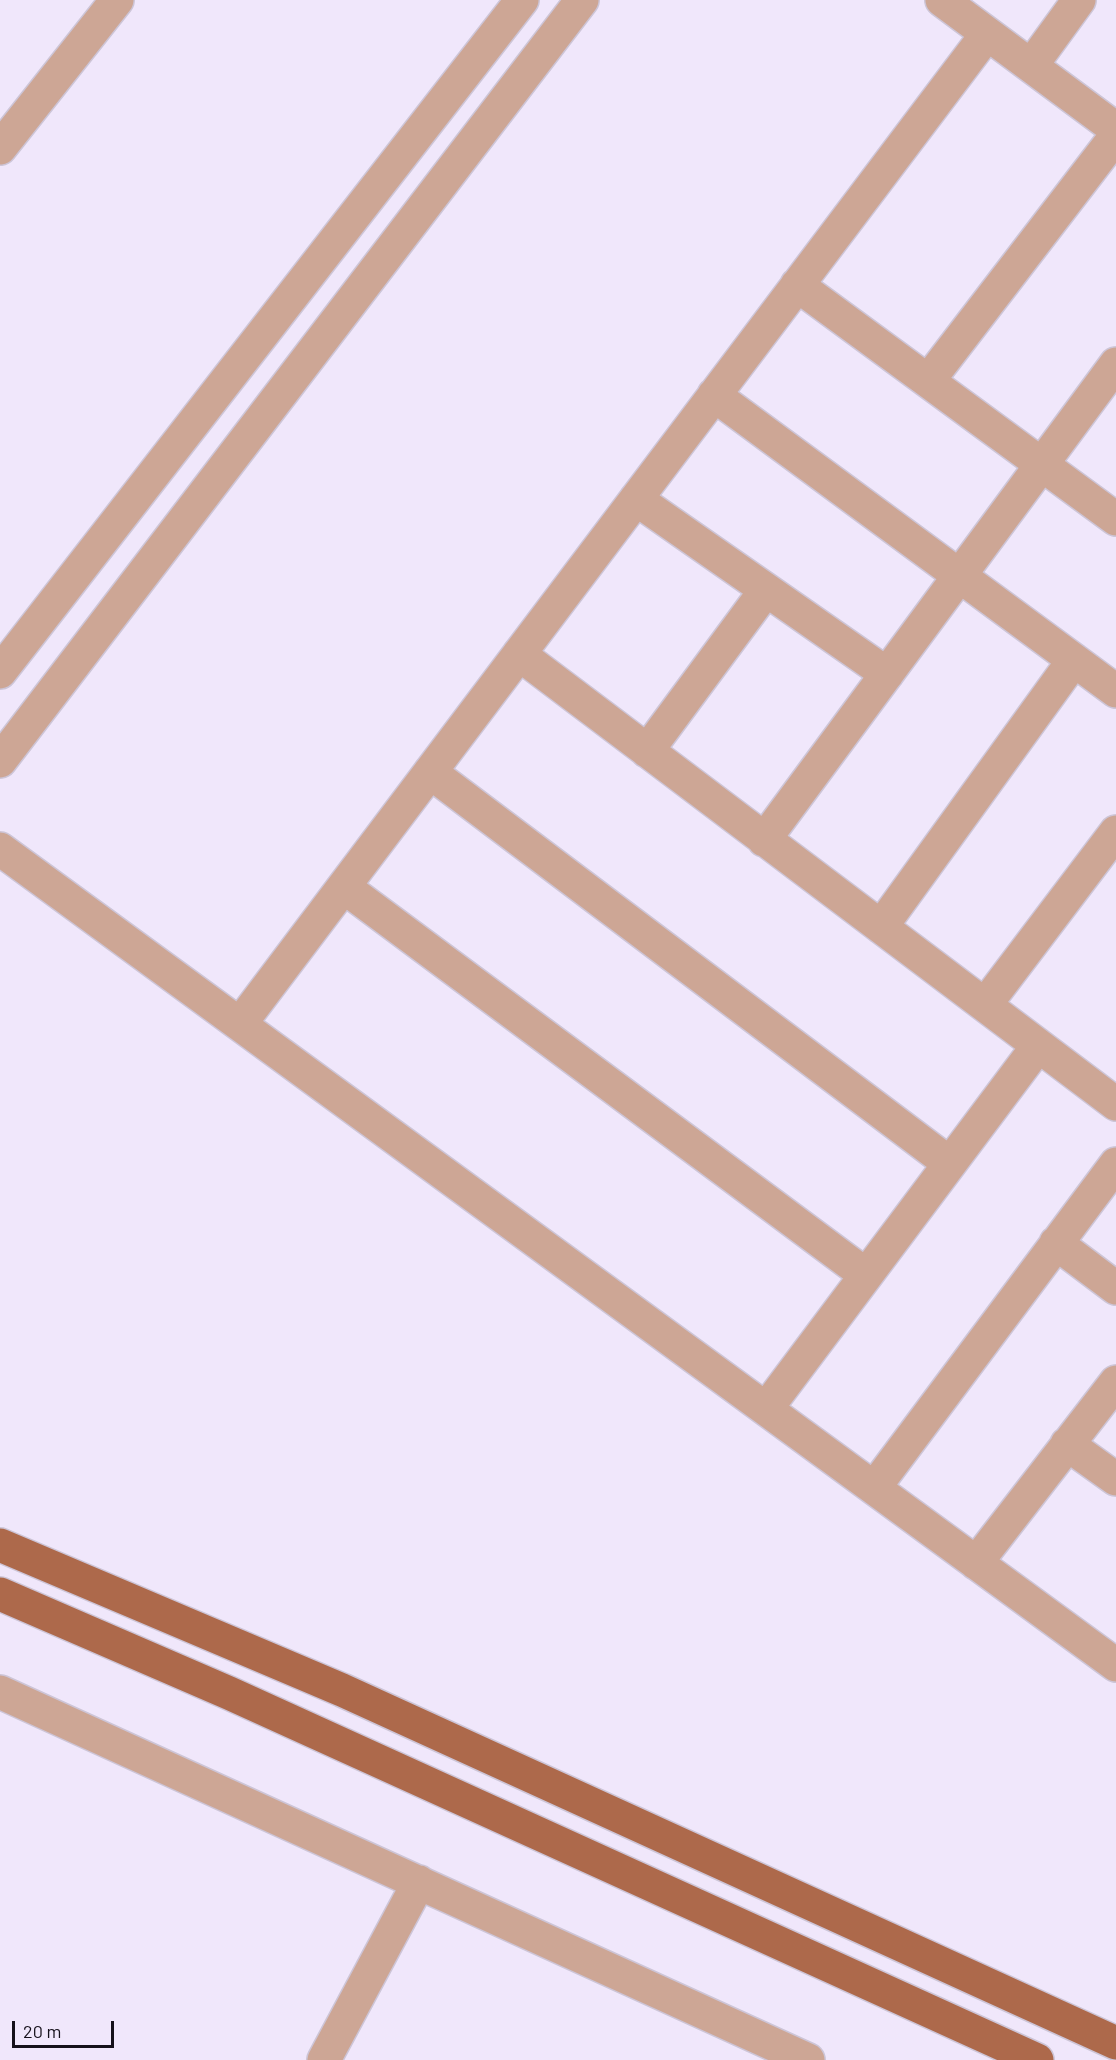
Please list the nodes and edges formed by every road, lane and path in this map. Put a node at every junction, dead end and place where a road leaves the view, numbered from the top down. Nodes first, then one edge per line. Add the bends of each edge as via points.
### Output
1 (117, 0) edge
2 (522, 0) edge
3 (582, 0) edge
4 (942, 0) edge
5 (1079, 0) edge
6 (987, 34) junction
7 (1031, 66) junction
8 (1116, 129) edge
9 (1116, 136) edge
10 (0, 148) edge
11 (798, 285) junction
12 (1116, 364) edge
13 (928, 381) junction
14 (714, 396) junction
15 (1041, 465) junction
16 (636, 499) junction
17 (1116, 519) edge
18 (959, 576) junction
19 (766, 590) junction
20 (519, 654) junction
21 (1074, 660) junction
22 (0, 672) edge
23 (887, 674) junction
24 (1116, 692) edge
25 (647, 751) junction
26 (0, 761) edge
27 (430, 772) junction
28 (1116, 832) edge
29 (764, 840) junction
30 (0, 849) edge
31 (344, 887) junction
32 (881, 927) junction
33 (985, 1005) junction
34 (240, 1024) junction
35 (1038, 1046) junction
36 (1116, 1104) edge
37 (949, 1163) junction
38 (1116, 1164) edge
39 (1056, 1243) junction
40 (866, 1275) junction
41 (1116, 1288) edge
42 (1116, 1382) edge
43 (766, 1408) junction
44 (1067, 1444) junction
45 (1116, 1479) edge
46 (873, 1488) junction
47 (0, 1545) edge
48 (976, 1563) junction
49 (0, 1594) edge
50 (1116, 1665) edge
51 (0, 1692) edge
52 (419, 1882) junction
53 (1116, 2043) edge
54 (324, 2060) edge
55 (808, 2060) edge
56 (1037, 2060) edge

1 - 10 street
2 - 22 street
3 - 26 street
4 - 6 street
5 - 7 street
6 - 7 street
6 - 11 street
7 - 8 street
9 - 13 street
11 - 13 street
11 - 14 street
12 - 15 street
13 - 15 street
14 - 16 street
14 - 18 street
15 - 17 street
15 - 18 street
16 - 19 street
16 - 20 street
18 - 21 street
18 - 23 street
19 - 23 street
19 - 25 street
20 - 25 street
20 - 27 street
21 - 24 street
21 - 32 street
23 - 29 street
25 - 29 street
27 - 31 street
27 - 37 street
28 - 33 street
29 - 32 street
30 - 34 street
31 - 34 street
31 - 40 street
32 - 33 street
33 - 35 street
34 - 43 street
35 - 36 street
35 - 37 street
37 - 40 street
38 - 39 street
39 - 41 street
39 - 46 street
40 - 43 street
42 - 44 street
43 - 46 street
44 - 45 street
44 - 48 street
46 - 48 street
47 - 53 main road via 342,1690
48 - 50 street
49 - 56 main road via 229,1693
51 - 52 street
52 - 54 street
52 - 55 street

